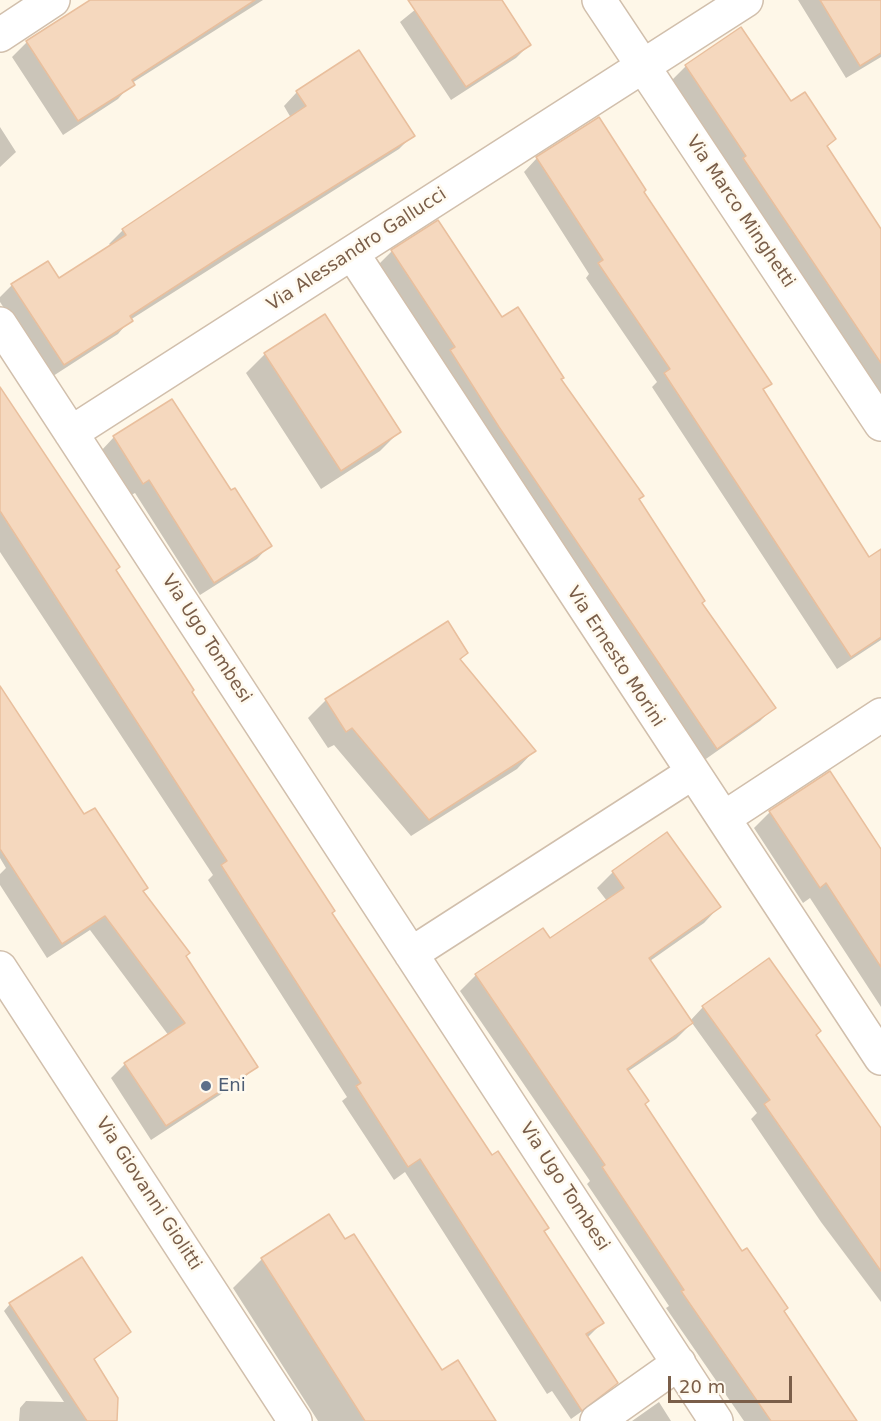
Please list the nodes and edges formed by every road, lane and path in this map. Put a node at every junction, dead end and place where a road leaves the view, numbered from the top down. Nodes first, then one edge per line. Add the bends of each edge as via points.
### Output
1 (53, 0) edge
2 (599, 0) edge
3 (746, 0) edge
4 (0, 35) edge
5 (643, 67) junction
6 (352, 253) junction
7 (0, 324) edge
8 (881, 424) edge
9 (71, 433) junction
10 (881, 715) edge
11 (692, 773) junction
12 (724, 818) junction
13 (411, 954) junction
14 (0, 968) edge
15 (881, 1058) edge
16 (679, 1364) junction
17 (295, 1421) edge
18 (597, 1421) edge
19 (716, 1421) edge

1 - 4 street
2 - 5 street, Via Marco Minghetti
3 - 5 street, Via Alessandro Gallucci
5 - 6 street, Via Alessandro Gallucci
5 - 8 street, Via Marco Minghetti
6 - 9 street, Via Alessandro Gallucci
6 - 11 street, Via Ernesto Morini
7 - 9 street, Via Ugo Tombesi
9 - 13 street, Via Ugo Tombesi
10 - 12 street
11 - 12 street, Via Ernesto Morini
11 - 13 street
12 - 15 street, Via Ernesto Morini
13 - 16 street, Via Ugo Tombesi
14 - 17 street, Via Giovanni Giolitti
16 - 18 street
16 - 19 street, Via Ugo Tombesi

